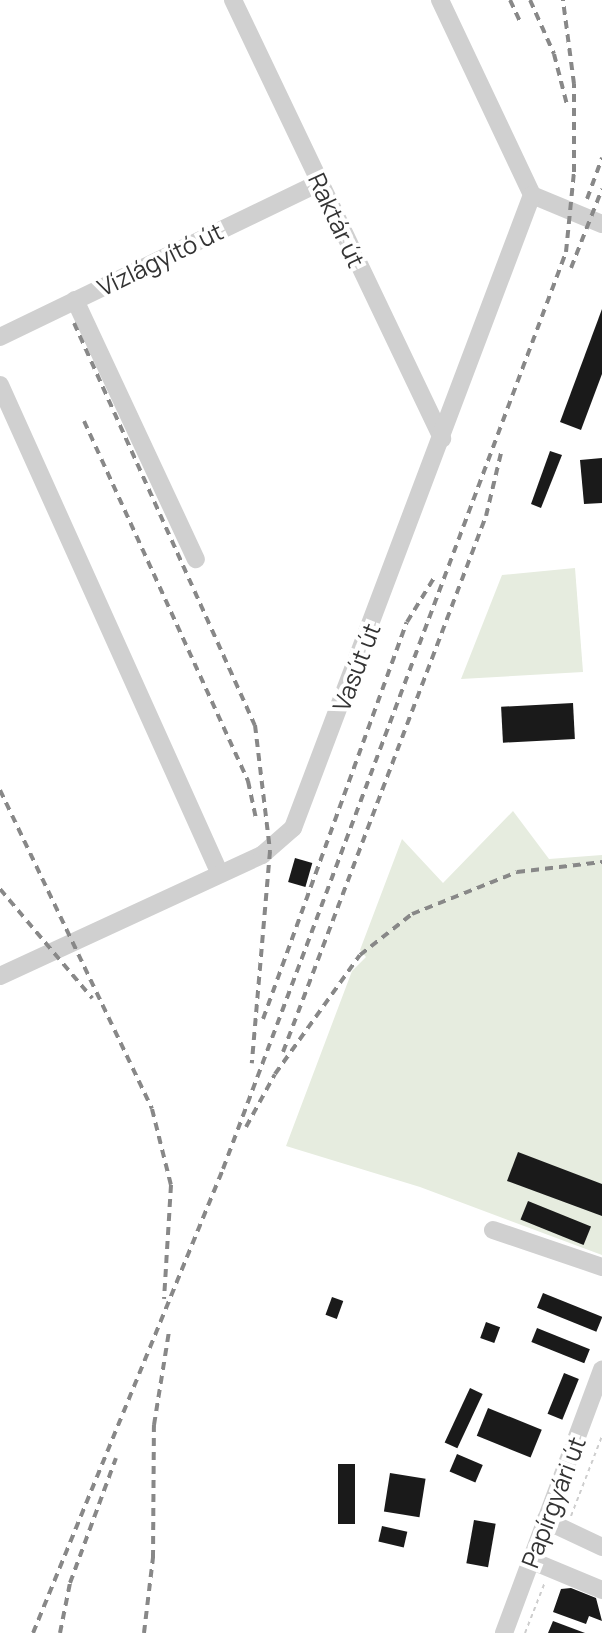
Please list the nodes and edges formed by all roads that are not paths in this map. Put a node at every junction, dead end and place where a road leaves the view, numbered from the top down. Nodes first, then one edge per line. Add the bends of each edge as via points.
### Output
1 (233, 0) edge
2 (440, 0) edge
3 (320, 182) junction
4 (532, 195) junction
5 (602, 224) edge
6 (75, 300) junction
7 (0, 337) edge
8 (0, 385) edge
9 (442, 439) junction
10 (196, 559) dead end
11 (220, 874) junction
12 (0, 976) edge
13 (493, 1230) dead end
14 (602, 1267) edge
15 (602, 1370) edge
16 (545, 1520) junction
17 (602, 1547) edge
18 (530, 1560) junction
19 (602, 1590) edge
20 (504, 1633) edge

1 - 3 street, Raktár út
2 - 4 street
3 - 6 street, Vízlágyító út
3 - 9 street, Raktár út
4 - 5 street
4 - 9 street, Vasút út
6 - 7 street, Vízlágyító út
6 - 10 street
8 - 11 street
9 - 11 street, Vasút út via 293,828 275,848
11 - 12 street, Vasút út
13 - 14 street
15 - 16 street, Papírgyári út
16 - 17 street
16 - 18 street, Papírgyári út
18 - 19 street
18 - 20 street, Papírgyári út

